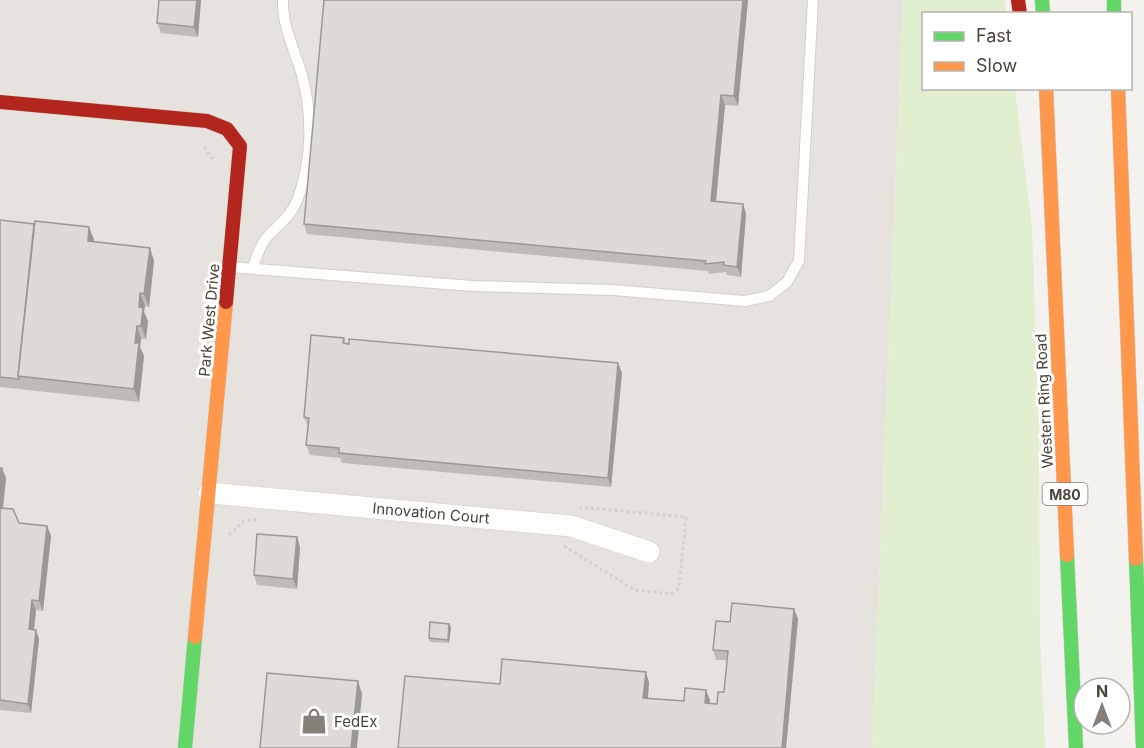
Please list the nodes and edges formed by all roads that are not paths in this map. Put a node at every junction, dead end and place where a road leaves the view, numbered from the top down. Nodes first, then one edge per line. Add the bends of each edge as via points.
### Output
1 (283, 0) edge
2 (813, 0) edge
3 (1046, 90) edge
4 (1118, 90) edge
5 (1125, 90) edge
6 (1032, 100) dead end
7 (0, 102) edge
8 (1053, 241) junction
9 (230, 267) junction
10 (253, 269) junction
11 (1128, 331) junction
12 (209, 493) junction
13 (649, 552) dead end
14 (185, 748) edge
15 (1076, 748) edge
16 (1143, 748) edge

1 - 10 lane via 288,35 307,100 307,160 296,203 267,237
2 - 10 lane via 799,261 788,282 769,296 745,301
3 - 8 main road, Western Ring Road / M80
4 - 11 main road
5 - 11 main road
6 - 8 main road
7 - 9 main road, Park West Drive via 207,121 224,127 235,135 240,146
8 - 15 main road, Western Ring Road / M80
9 - 10 lane
9 - 12 main road, Park West Drive
11 - 16 main road
12 - 13 street, Innovation Court via 571,526
12 - 14 main road, Park West Drive

